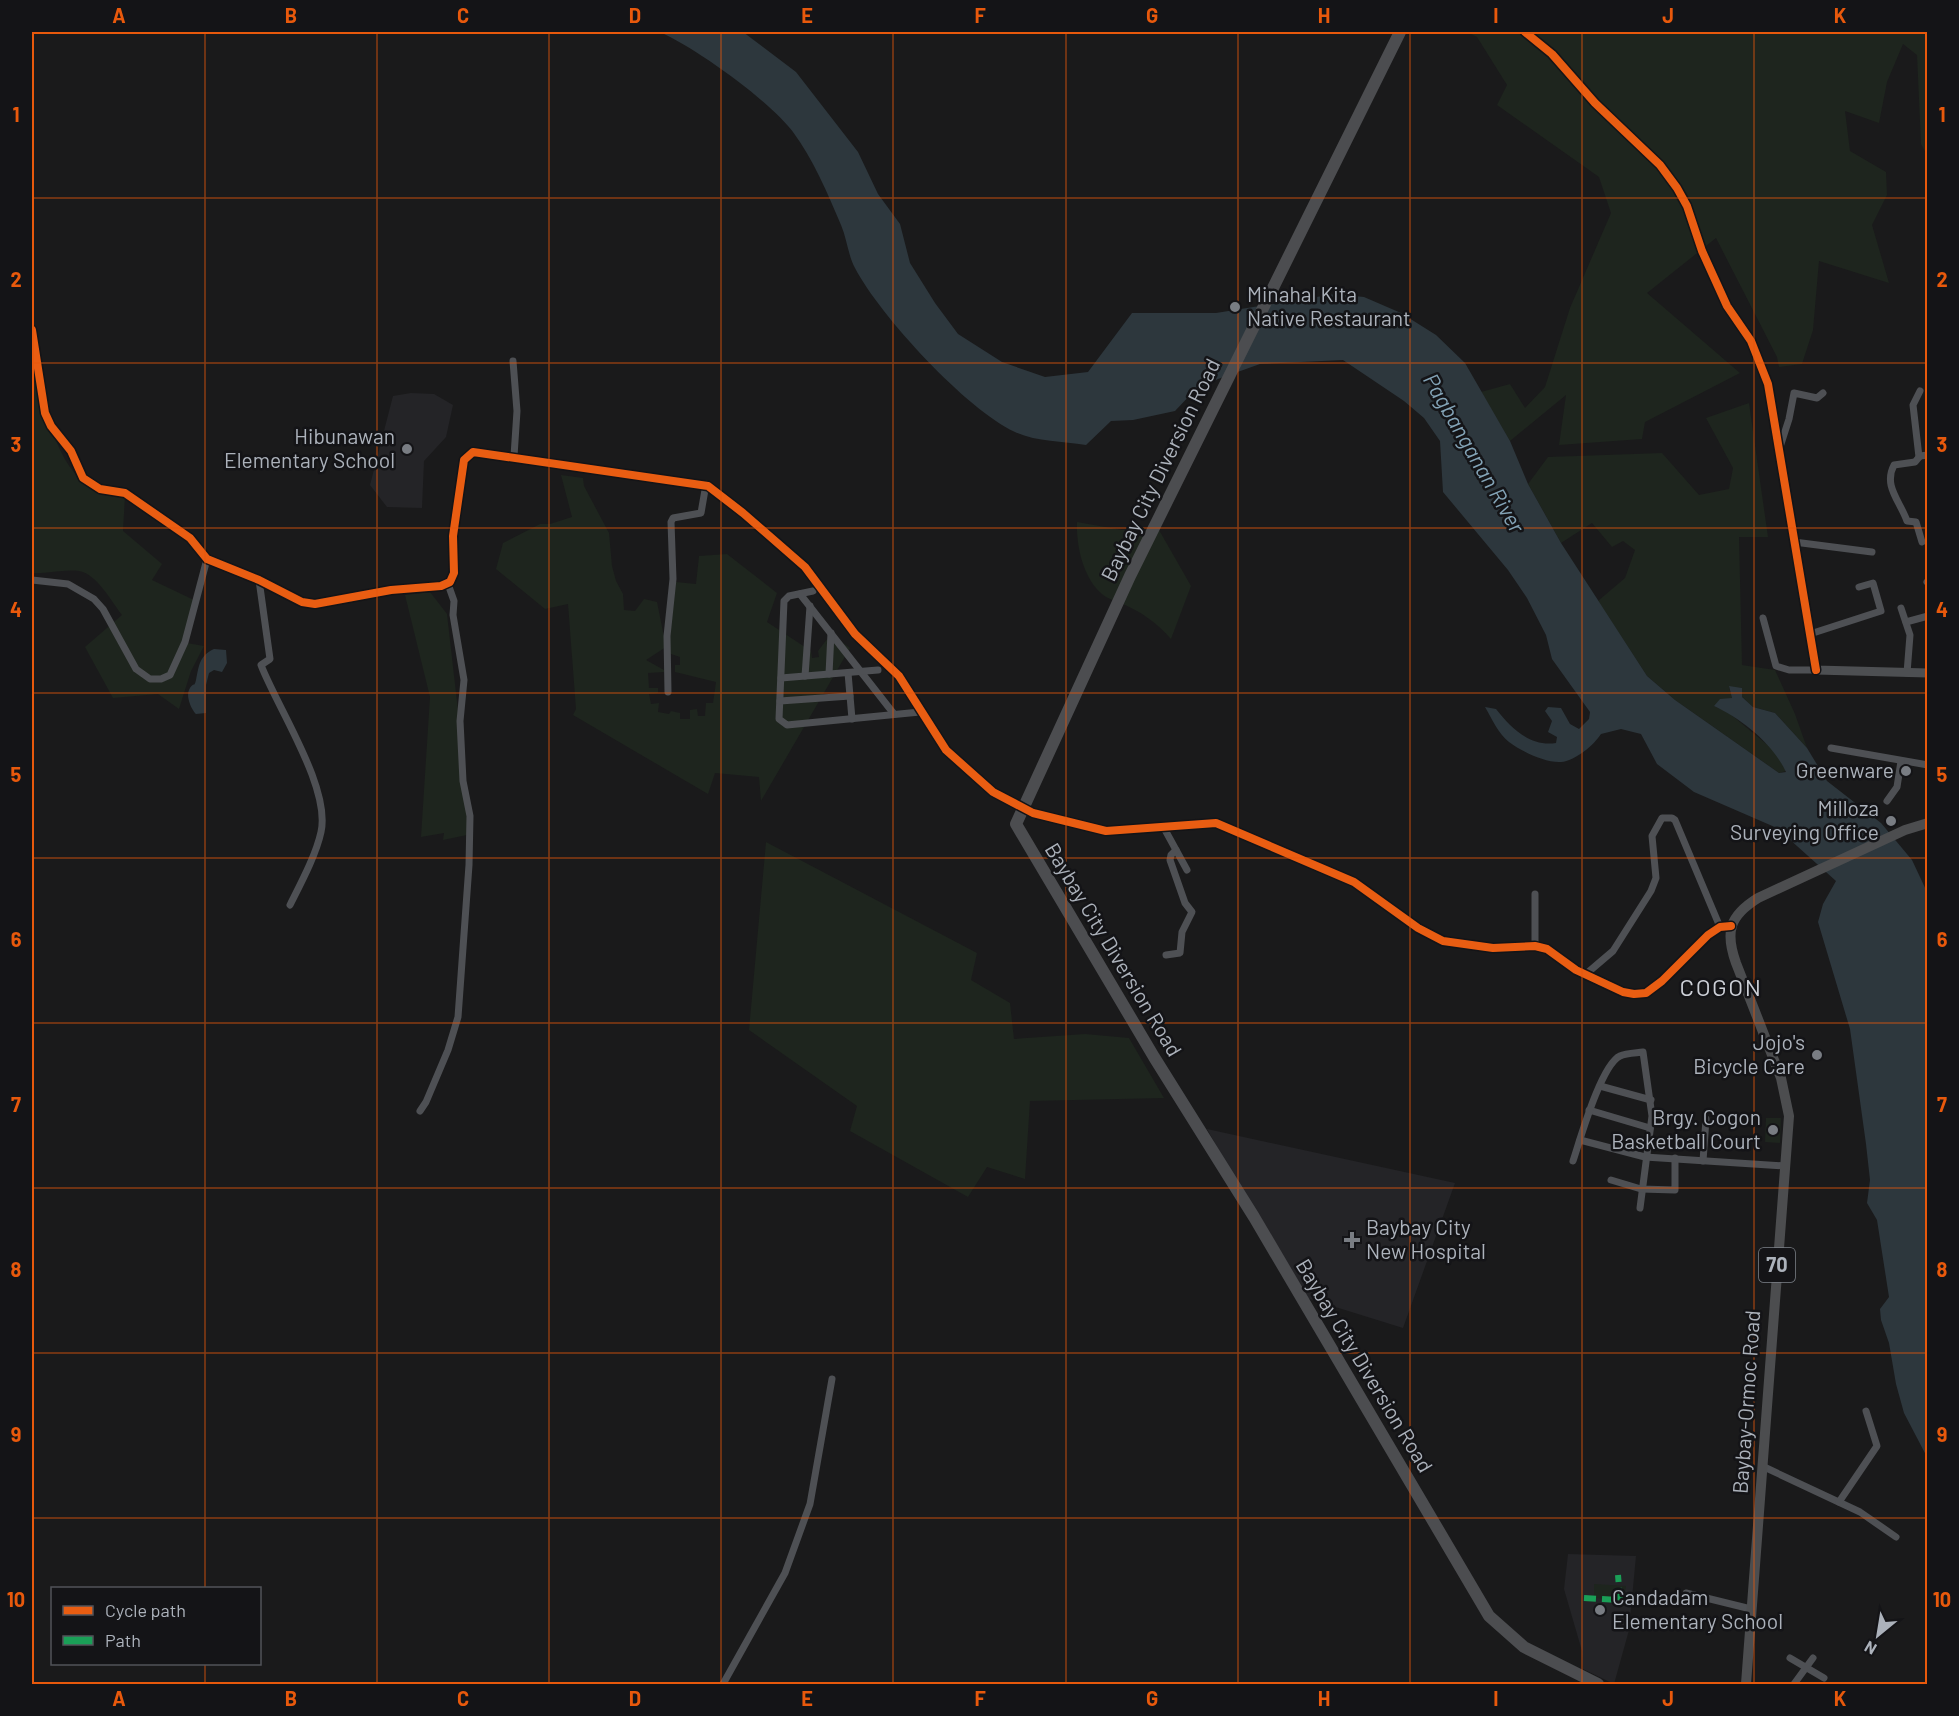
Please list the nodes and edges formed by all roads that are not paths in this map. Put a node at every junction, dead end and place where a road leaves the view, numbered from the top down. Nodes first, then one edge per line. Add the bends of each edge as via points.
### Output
1 (1400, 32) edge
2 (1525, 32) edge
3 (32, 330) edge
4 (513, 361) dead end
5 (1920, 391) dead end
6 (1823, 393) dead end
7 (1778, 453) junction
8 (1928, 455) edge
9 (514, 456) junction
10 (1919, 456) junction
11 (706, 484) junction
12 (1794, 542) junction
13 (1922, 542) dead end
14 (1872, 552) dead end
15 (207, 559) junction
16 (32, 580) edge
17 (259, 580) junction
18 (448, 585) junction
19 (1859, 587) dead end
20 (813, 591) dead end
21 (800, 594) junction
22 (810, 606) junction
23 (1901, 609) dead end
24 (1928, 616) edge
25 (1763, 618) dead end
26 (1906, 622) junction
27 (831, 633) junction
28 (1810, 634) junction
29 (878, 670) dead end
30 (1816, 670) junction
31 (861, 672) junction
32 (848, 673) junction
33 (1907, 673) junction
34 (1928, 673) edge
35 (829, 674) junction
36 (805, 676) junction
37 (781, 678) junction
38 (668, 692) dead end
39 (850, 696) junction
40 (780, 701) junction
41 (920, 712) junction
42 (894, 714) junction
43 (852, 718) junction
44 (1832, 748) dead end
45 (1901, 761) junction
46 (1928, 765) edge
47 (1887, 801) dead end
48 (1022, 808) junction
49 (1928, 823) edge
50 (1164, 828) junction
51 (1176, 850) junction
52 (1187, 870) dead end
53 (1535, 894) dead end
54 (290, 905) dead end
55 (1726, 927) junction
56 (1535, 946) junction
57 (1166, 955) dead end
58 (1586, 974) junction
59 (1600, 1086) junction
60 (1651, 1100) junction
61 (1589, 1110) junction
62 (420, 1111) dead end
63 (1706, 1119) dead end
64 (1650, 1128) junction
65 (1580, 1140) junction
66 (1645, 1158) junction
67 (1675, 1158) junction
68 (1573, 1161) dead end
69 (1703, 1161) junction
70 (1785, 1166) junction
71 (1611, 1180) dead end
72 (1641, 1189) junction
73 (1640, 1208) dead end
74 (832, 1380) dead end
75 (1866, 1411) dead end
76 (1762, 1466) junction
77 (1839, 1502) junction
78 (1896, 1537) dead end
79 (1686, 1593) dead end
80 (1751, 1609) junction
81 (1790, 1658) dead end
82 (1813, 1658) dead end
83 (1806, 1668) junction
84 (1824, 1678) dead end
85 (723, 1684) edge
86 (1598, 1684) edge
87 (1746, 1684) edge
88 (1796, 1684) edge

1 - 48 highway, Baybay City Diversion Road via 1125,586
2 - 7 street via 1552,54 1595,103 1660,165 1677,188 1726,306 1751,341 1768,384
3 - 15 street via 45,413 71,451 83,478 100,489 126,493 190,538
4 - 9 street via 517,411
5 - 10 street via 1913,404
6 - 7 street via 1817,398 1794,393
7 - 12 street
8 - 10 street
9 - 11 street
9 - 18 street via 477,452 465,457 453,536 454,573
10 - 13 street via 1915,462 1894,465 1889,481 1907,521 1916,522
11 - 38 street via 700,513 670,522 673,579 667,636
11 - 41 street via 805,567 855,634 899,676
12 - 14 street
12 - 28 street
15 - 16 street via 185,642 170,675 161,679 150,679 136,669 94,599 68,584
15 - 17 street
17 - 18 street via 302,602 315,604 359,594
17 - 54 street via 270,659 261,665 316,789 322,813 321,832
18 - 62 street via 454,601 464,680 460,721 463,782 470,816 469,865 456,1023
19 - 28 street via 1873,582 1881,611
20 - 21 street
21 - 22 street
21 - 37 street via 784,601
22 - 27 street
22 - 36 street
23 - 26 street
24 - 26 street
25 - 30 street via 1776,666
26 - 33 street via 1910,635
27 - 31 street
27 - 35 street
28 - 30 street
29 - 31 street
30 - 33 street
31 - 32 street
31 - 42 street
32 - 35 street
32 - 39 street
33 - 34 street
35 - 36 street
36 - 37 street
37 - 40 street
39 - 40 street
39 - 43 street
40 - 43 street via 779,719 788,725
41 - 42 street
41 - 48 street via 946,750 993,792
42 - 43 street
44 - 45 street
45 - 46 street
45 - 47 street via 1897,787
48 - 50 street via 1039,816 1101,830
48 - 86 highway, Baybay City Diversion Road via 1016,822 1018,830 1254,1217 1489,1616 1524,1647
49 - 55 main road via 1905,830 1748,904
50 - 51 street
50 - 56 street via 1203,822 1218,824 1354,882 1443,941 1493,948
51 - 52 street
51 - 57 street via 1170,860 1192,912 1182,934 1181,952
53 - 56 street
55 - 58 street via 1708,935 1646,993 1623,992
55 - 58 street via 1675,820 1662,818 1652,836 1656,878 1651,891 1613,951
55 - 70 main road, Baybay-Ormoc Road / 70 via 1787,1098
56 - 58 street
59 - 60 street
59 - 60 street via 1618,1057 1643,1052
59 - 61 street
60 - 64 street
61 - 64 street
61 - 65 street
63 - 69 street
64 - 66 street
65 - 66 street
65 - 68 street
66 - 67 street
66 - 72 street
67 - 69 street
67 - 72 street via 1675,1190
69 - 70 street
70 - 76 main road, Baybay-Ormoc Road / 70
71 - 72 street
72 - 73 street
74 - 85 street via 810,1504 785,1573
75 - 77 street via 1877,1447
76 - 77 street
76 - 80 main road, Baybay-Ormoc Road / 70
77 - 78 street
79 - 80 street
80 - 87 main road, Baybay-Ormoc Road / 70
81 - 83 street
82 - 83 street
83 - 84 street
83 - 88 street

